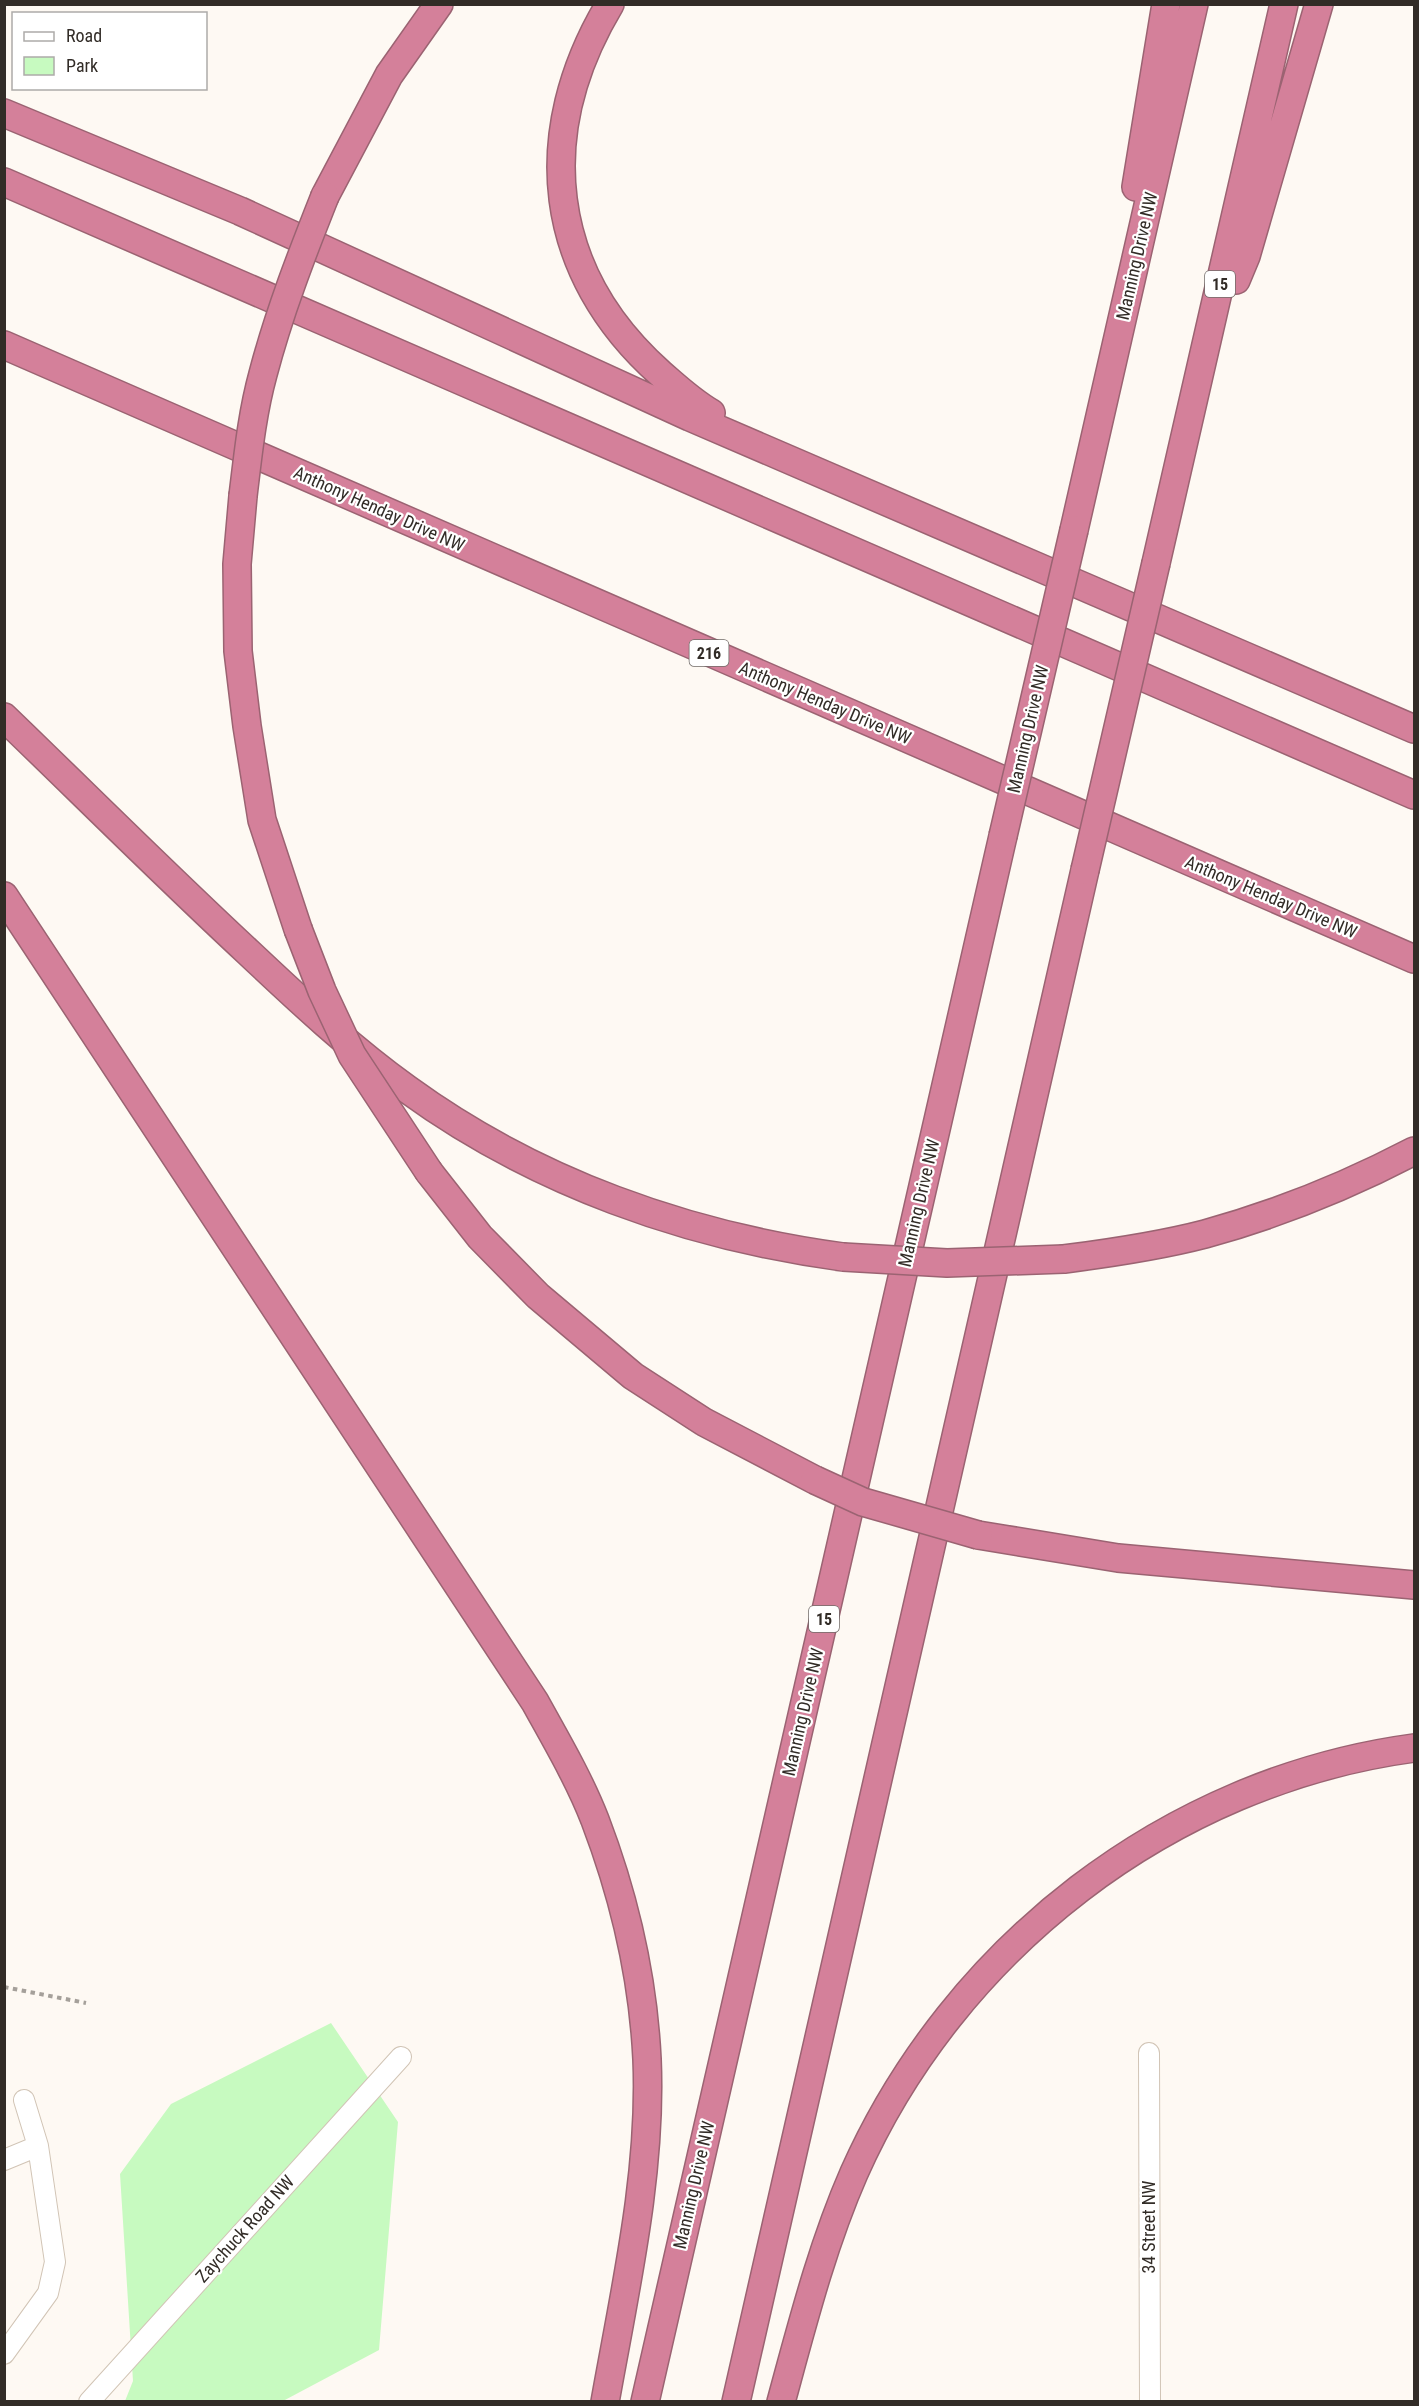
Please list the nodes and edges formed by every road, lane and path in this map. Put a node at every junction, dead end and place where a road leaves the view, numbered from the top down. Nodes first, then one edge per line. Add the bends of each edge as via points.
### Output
1 (439, 4) edge
2 (610, 4) edge
3 (1166, 4) edge
4 (1194, 4) edge
5 (1284, 4) edge
6 (1319, 4) edge
7 (4, 113) edge
8 (4, 182) edge
9 (1126, 303) junction
10 (4, 345) edge
11 (1201, 368) junction
12 (794, 462) junction
13 (1339, 698) junction
14 (1414, 716) edge
15 (4, 717) edge
16 (1414, 729) edge
17 (1414, 795) edge
18 (4, 896) edge
19 (1414, 959) edge
20 (1414, 1151) edge
21 (1414, 1585) edge
22 (1414, 1748) edge
23 (4, 1987) edge
24 (86, 2003) dead end
25 (1149, 2053) dead end
26 (400, 2057) dead end
27 (24, 2100) dead end
28 (38, 2146) junction
29 (4, 2160) edge
30 (4, 2354) edge
31 (89, 2402) edge
32 (605, 2402) edge
33 (645, 2402) edge
34 (736, 2402) edge
35 (781, 2402) edge
36 (1150, 2402) edge

1 - 21 highway, bridge via 389,75 326,196 294,276 263,374 251,430 237,564 238,651 262,820 298,929 352,1055 429,1172 480,1237 530,1287 633,1376 704,1422 815,1480 863,1502 978,1535 1118,1558
2 - 12 highway via 583,59 567,106 562,142 562,189 579,264 597,303 648,362 695,404
3 - 9 highway via 1137,177
4 - 9 highway, Manning Drive NW / 15
5 - 11 highway, 15
6 - 11 highway via 1245,256
7 - 12 highway via 240,211
8 - 17 highway
9 - 33 highway, Manning Drive NW / 15, bridge
10 - 19 highway, Anthony Henday Drive NW / 216
11 - 34 highway, 15, bridge
12 - 13 highway
13 - 14 highway
13 - 16 highway
15 - 20 highway, bridge via 306,1006 408,1090 521,1158 583,1188 651,1214 739,1239 843,1257 947,1263 1064,1259 1204,1234 1264,1216 1337,1188
18 - 32 highway via 535,1702 594,1818 620,1892 636,1966 647,2060 641,2180
22 - 35 highway via 1292,1776 1191,1818 1100,1873 1047,1913 1003,1954 933,2034 875,2131 837,2218
23 - 24 path
25 - 36 street, 34 Street NW
26 - 31 street, Zaychuck Road NW
27 - 28 street
28 - 29 street
28 - 30 street via 55,2262 48,2293

